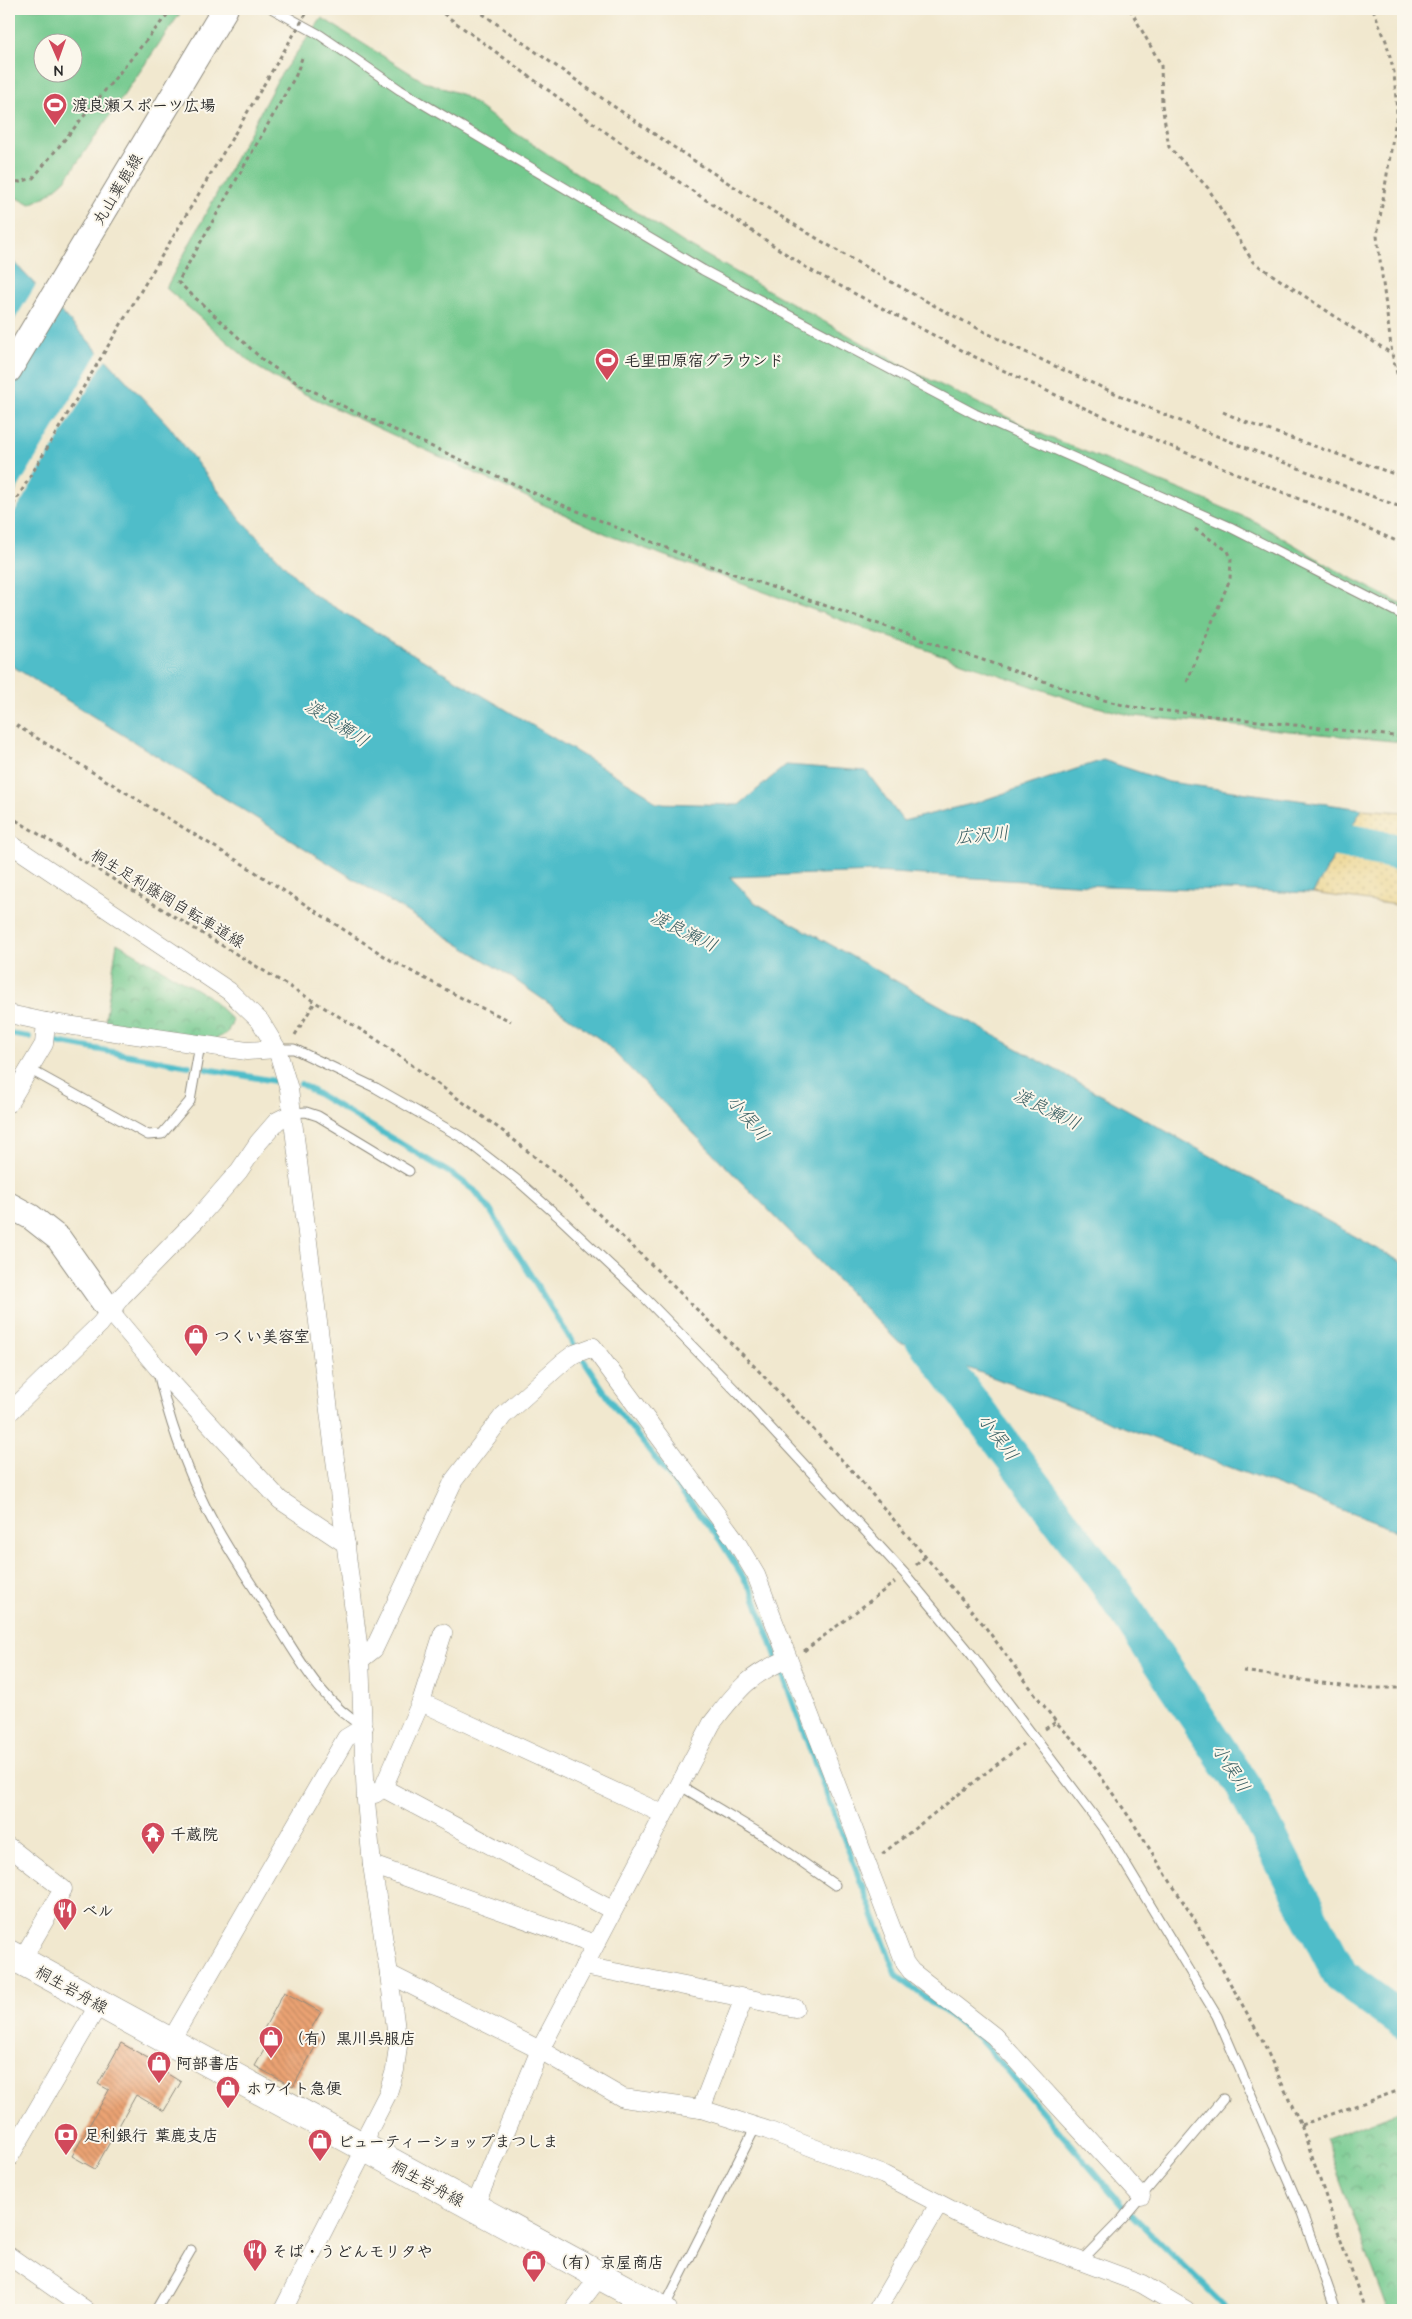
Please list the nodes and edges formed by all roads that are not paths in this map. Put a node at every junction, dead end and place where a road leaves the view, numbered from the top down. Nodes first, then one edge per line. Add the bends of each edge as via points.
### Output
1 (225, 9) edge
2 (273, 9) edge
3 (9, 370) edge
4 (1403, 615) edge
5 (9, 843) edge
6 (9, 1014) edge
7 (46, 1022) junction
8 (200, 1045) junction
9 (277, 1049) junction
10 (29, 1069) junction
11 (9, 1103) edge
12 (293, 1114) junction
13 (409, 1171) dead end
14 (9, 1205) edge
15 (110, 1311) junction
16 (157, 1367) junction
17 (9, 1413) edge
18 (346, 1544) junction
19 (444, 1633) dead end
20 (360, 1660) junction
21 (780, 1662) junction
22 (421, 1702) junction
23 (364, 1728) junction
24 (679, 1786) junction
25 (384, 1788) junction
26 (366, 1801) junction
27 (663, 1814) junction
28 (9, 1847) edge
29 (372, 1865) junction
30 (834, 1885) dead end
31 (612, 1910) junction
32 (595, 1944) junction
33 (15, 1957) edge
34 (584, 1966) junction
35 (389, 1974) junction
36 (744, 1998) junction
37 (99, 2004) junction
38 (795, 2008) dead end
39 (170, 2042) junction
40 (540, 2050) junction
41 (1223, 2099) dead end
42 (701, 2109) junction
43 (756, 2126) junction
44 (365, 2149) junction
45 (9, 2158) edge
46 (1138, 2200) junction
47 (939, 2204) junction
48 (474, 2208) junction
49 (191, 2250) dead end
50 (9, 2256) edge
51 (1080, 2262) junction
52 (600, 2276) junction
53 (86, 2310) edge
54 (156, 2310) edge
55 (283, 2310) edge
56 (574, 2310) edge
57 (663, 2310) edge
58 (876, 2310) edge
59 (1186, 2310) edge
60 (1336, 2310) edge

1 - 3 main road, 丸山葉鹿線
2 - 4 lane via 320,35 400,90 703,270 975,414 1242,533
5 - 9 street via 229,991 260,1021
6 - 7 street
7 - 8 street
7 - 10 street via 44,1044
8 - 9 street via 247,1052
8 - 10 lane via 190,1102 162,1134 155,1136
9 - 12 street
9 - 60 lane via 294,1049 424,1114 463,1138 517,1180 636,1291 739,1394 905,1574 972,1654 1106,1832 1217,2016 1302,2213
10 - 11 street
12 - 13 lane via 306,1112 318,1116
12 - 15 street via 277,1121 197,1219
12 - 18 street
14 - 15 main road via 59,1239
15 - 16 street
15 - 17 street
16 - 18 street via 280,1500
16 - 23 lane via 166,1410 206,1508 306,1668 330,1701
18 - 20 street
19 - 22 street
20 - 21 street via 374,1649 454,1480 504,1416 562,1363 593,1347 734,1538 756,1575
20 - 23 street
21 - 24 street via 742,1684 712,1723
21 - 46 street via 905,1963 994,2036
22 - 25 street
22 - 27 street
23 - 26 street
23 - 39 street via 346,1738
24 - 27 street
24 - 30 lane via 769,1839
25 - 26 street
25 - 31 street
26 - 29 street
27 - 31 street
28 - 33 street via 63,1890
29 - 32 street
29 - 35 street
31 - 32 street
32 - 34 street
33 - 37 main road, 桐生岩舟線
34 - 36 street
34 - 40 street
35 - 40 street
35 - 44 street via 398,2046 395,2070 388,2093 369,2130
36 - 38 street
36 - 42 street
37 - 39 main road, 桐生岩舟線
37 - 45 street
39 - 44 main road, 桐生岩舟線
40 - 42 street via 623,2098
40 - 48 street
41 - 46 lane
42 - 43 street
43 - 47 street via 884,2175
43 - 57 lane
44 - 48 main road, 桐生岩舟線
44 - 55 street
46 - 51 lane
47 - 51 street
47 - 58 street
48 - 52 main road, 桐生岩舟線
49 - 54 lane
50 - 53 street
51 - 59 street via 1142,2284
52 - 56 street
52 - 57 main road, 桐生岩舟線

